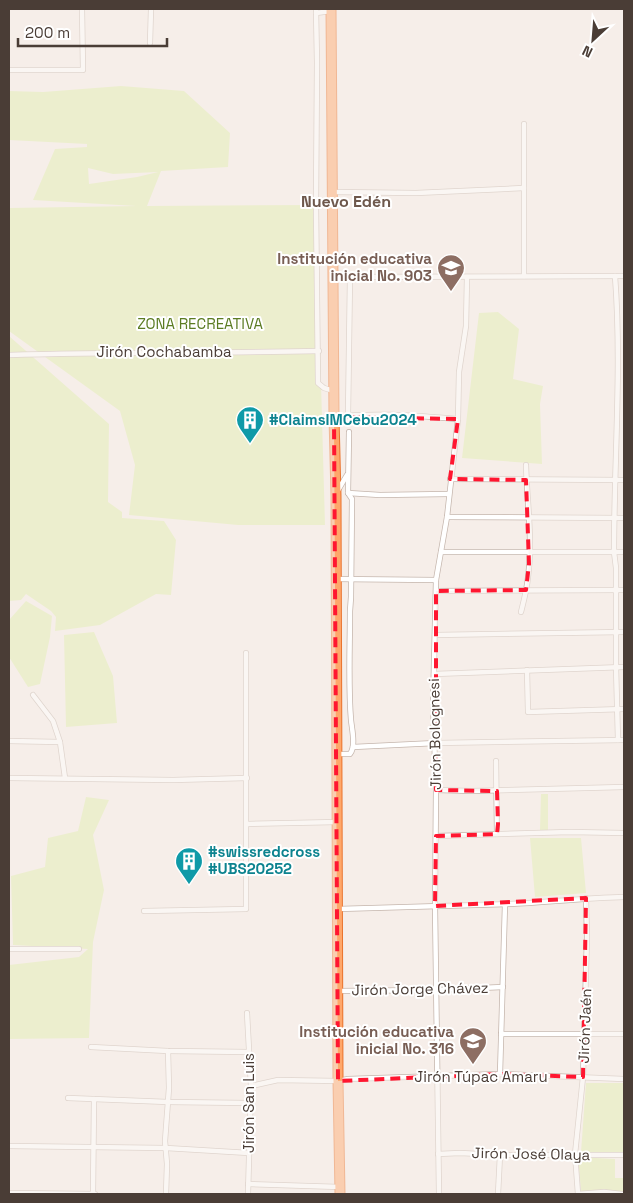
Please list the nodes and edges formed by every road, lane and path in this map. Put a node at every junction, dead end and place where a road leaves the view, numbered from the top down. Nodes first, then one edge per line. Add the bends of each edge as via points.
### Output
1 (82, 9) edge
2 (151, 9) edge
3 (331, 10) edge
4 (316, 11) edge
5 (150, 44) dead end
6 (9, 70) edge
7 (524, 124) dead end
8 (524, 188) junction
9 (333, 192) junction
10 (524, 276) junction
11 (615, 276) junction
12 (624, 276) edge
13 (333, 277) junction
14 (350, 277) junction
15 (467, 277) junction
16 (319, 351) junction
17 (9, 355) edge
18 (334, 391) junction
19 (348, 415) junction
20 (334, 417) junction
21 (458, 419) junction
22 (349, 432) dead end
23 (526, 465) dead end
24 (348, 473) junction
25 (450, 479) junction
26 (526, 480) junction
27 (616, 480) junction
28 (624, 480) edge
29 (348, 494) junction
30 (448, 494) junction
31 (336, 496) junction
32 (446, 517) junction
33 (528, 517) junction
34 (615, 518) junction
35 (624, 518) edge
36 (441, 552) junction
37 (529, 552) junction
38 (614, 552) junction
39 (624, 552) edge
40 (335, 579) junction
41 (351, 579) junction
42 (436, 580) junction
43 (526, 590) junction
44 (616, 590) junction
45 (624, 590) edge
46 (436, 591) junction
47 (521, 612) dead end
48 (616, 632) junction
49 (624, 632) edge
50 (435, 635) junction
51 (246, 653) dead end
52 (616, 667) junction
53 (624, 667) edge
54 (527, 670) junction
55 (434, 674) junction
56 (34, 695) dead end
57 (618, 709) junction
58 (624, 709) edge
59 (618, 740) junction
60 (624, 740) edge
61 (9, 741) edge
62 (60, 742) junction
63 (436, 743) junction
64 (353, 747) junction
65 (336, 754) junction
66 (496, 760) dead end
67 (9, 778) edge
68 (65, 778) junction
69 (247, 778) junction
70 (624, 787) edge
71 (436, 790) junction
72 (497, 791) junction
73 (338, 822) junction
74 (247, 824) junction
75 (624, 833) edge
76 (497, 834) junction
77 (436, 836) junction
78 (586, 898) junction
79 (624, 898) edge
80 (504, 904) junction
81 (435, 906) junction
82 (338, 909) junction
83 (144, 911) dead end
84 (9, 949) edge
85 (79, 949) dead end
86 (503, 987) junction
87 (436, 990) junction
88 (338, 991) junction
89 (247, 1013) dead end
90 (501, 1034) junction
91 (585, 1034) junction
92 (624, 1034) edge
93 (91, 1047) dead end
94 (168, 1051) junction
95 (249, 1052) junction
96 (500, 1074) junction
97 (436, 1076) junction
98 (583, 1077) junction
99 (624, 1079) edge
100 (338, 1081) junction
101 (251, 1086) junction
102 (68, 1098) dead end
103 (94, 1099) junction
104 (168, 1102) junction
105 (249, 1103) junction
106 (9, 1146) edge
107 (94, 1147) junction
108 (166, 1148) junction
109 (249, 1153) junction
110 (438, 1154) junction
111 (575, 1154) junction
112 (500, 1155) junction
113 (624, 1155) edge
114 (248, 1184) junction
115 (340, 1191) edge
116 (9, 1193) edge
117 (94, 1194) edge
118 (166, 1194) edge
119 (248, 1194) edge
120 (439, 1194) edge
121 (498, 1194) edge
122 (578, 1194) edge
123 (622, 1194) edge

1 - 6 street via 83,70
2 - 5 street
3 - 4 street
3 - 9 highway
4 - 16 street
7 - 8 street
8 - 9 street via 416,193
8 - 10 street
9 - 13 highway
10 - 11 street
10 - 15 street
11 - 12 street
11 - 27 street
13 - 14 street
13 - 18 highway
14 - 15 street
14 - 19 street
15 - 21 street, Jirón Bolognesi
16 - 17 street, Jirón Cochabamba
16 - 18 street via 318,383
18 - 20 highway
19 - 20 street
19 - 21 street
20 - 31 highway
21 - 25 street, Jirón Bolognesi
22 - 24 street
23 - 26 street
24 - 29 street
24 - 31 street
25 - 26 street
25 - 30 street, Jirón Bolognesi
26 - 27 street
26 - 33 street
27 - 28 street
27 - 34 street
29 - 30 street
29 - 41 street via 352,499
30 - 32 street, Jirón Bolognesi
31 - 40 highway
32 - 33 street
32 - 36 street, Jirón Bolognesi
33 - 34 street
33 - 37 street
34 - 35 street
34 - 38 street
36 - 37 street
36 - 42 street, Jirón Bolognesi
37 - 38 street
37 - 43 street
38 - 39 street
38 - 44 street
40 - 41 street
40 - 65 highway
41 - 42 street
41 - 64 street via 350,714
42 - 46 street, Jirón Bolognesi
43 - 44 street
43 - 46 street
43 - 47 street
44 - 45 street
44 - 48 street
46 - 50 street, Jirón Bolognesi
48 - 49 street
48 - 50 street
48 - 52 street
50 - 55 street, Jirón Bolognesi
51 - 69 street
52 - 53 street
52 - 54 street
52 - 57 street
54 - 55 street
54 - 57 street via 528,712
55 - 63 street, Jirón Bolognesi
56 - 62 street via 54,721
57 - 58 street
57 - 59 street
59 - 60 street
59 - 63 street
61 - 62 street
62 - 68 street
63 - 64 street
63 - 71 street, Jirón Bolognesi
64 - 65 street via 350,754
65 - 73 highway
66 - 72 street
67 - 68 street
68 - 69 street
69 - 74 street
70 - 72 street
71 - 72 street
71 - 77 street, Jirón Bolognesi
72 - 76 street
73 - 74 street
73 - 82 highway
74 - 83 street via 246,909
75 - 76 street
76 - 77 street
77 - 81 street, Jirón Bolognesi
78 - 79 street
78 - 80 street
78 - 91 street, Jirón Jaén
80 - 81 street
80 - 86 street
81 - 82 street
81 - 87 street, Jirón Bolognesi
82 - 88 highway
84 - 85 street
86 - 87 street, Jirón Jorge Chávez
86 - 90 street
87 - 88 street, Jirón Jorge Chávez
87 - 97 street, Jirón Bolognesi
88 - 100 highway
89 - 95 street, Jirón San Luis
90 - 91 street
90 - 96 street
91 - 92 street
91 - 98 street, Jirón Jaén
93 - 94 street
94 - 95 street
94 - 104 street
95 - 101 street, Jirón San Luis
96 - 97 street, Jirón Túpac Amaru
96 - 98 street, Jirón Túpac Amaru
97 - 100 street, Jirón Túpac Amaru
97 - 110 street, Jirón Bolognesi
98 - 99 street, Jirón Túpac Amaru
98 - 111 street, Jirón Jaén
100 - 101 street, Jirón Túpac Amaru via 278,1080
100 - 115 highway
101 - 105 street, Jirón San Luis
102 - 103 street
103 - 104 street
103 - 107 street
104 - 105 street
104 - 108 street
105 - 109 street, Jirón San Luis
106 - 107 street
107 - 108 street
107 - 117 street
108 - 109 street
108 - 118 street
109 - 114 street, Jirón San Luis
110 - 112 street, Jirón José Olaya
110 - 120 street, Jirón Bolognesi
111 - 112 street, Jirón José Olaya
111 - 113 street, Jirón José Olaya
111 - 122 street, Jirón Jaén
112 - 121 street
114 - 115 street
114 - 119 street, Jirón San Luis
116 - 117 street
122 - 123 street

